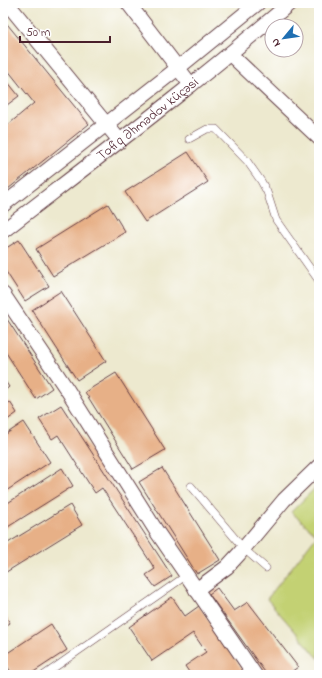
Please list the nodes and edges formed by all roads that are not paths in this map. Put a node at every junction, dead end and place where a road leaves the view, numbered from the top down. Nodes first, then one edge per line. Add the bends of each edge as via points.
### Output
1 (128, 3) edge
2 (290, 3) edge
3 (13, 5) edge
4 (252, 5) edge
5 (272, 18) edge
6 (264, 25) joint
7 (230, 54) junction
8 (178, 68) junction
9 (191, 85) junction
10 (107, 124) junction
11 (189, 138) dead end
12 (319, 138) edge
13 (120, 142) junction
14 (3, 205) edge
15 (3, 231) edge
16 (319, 281) edge
17 (3, 294) edge
18 (319, 466) edge
19 (191, 486) dead end
20 (244, 549) junction
21 (266, 568) dead end
22 (187, 575) junction
23 (196, 590) junction
24 (49, 674) edge
25 (255, 675) edge

1 - 8 street
2 - 5 street, Tofiq Əhmədov küçəsi
3 - 10 street
4 - 6 street
4 - 8 street, Tofiq Əhmədov küçəsi
6 - 7 street, Tofiq Əhmədov küçəsi
7 - 9 street, Tofiq Əhmədov küçəsi
7 - 12 street
8 - 9 street
8 - 10 street, Tofiq Əhmədov küçəsi
9 - 13 street, Tofiq Əhmədov küçəsi
10 - 13 street
10 - 14 street, Tofiq Əhmədov küçəsi
11 - 16 lane via 207,129 216,129 247,161 267,192 276,220
13 - 15 street, Tofiq Əhmədov küçəsi
17 - 22 street
18 - 20 street via 284,500
19 - 20 lane
20 - 21 lane
20 - 23 street via 227,567
22 - 23 street
22 - 24 lane
23 - 25 street

